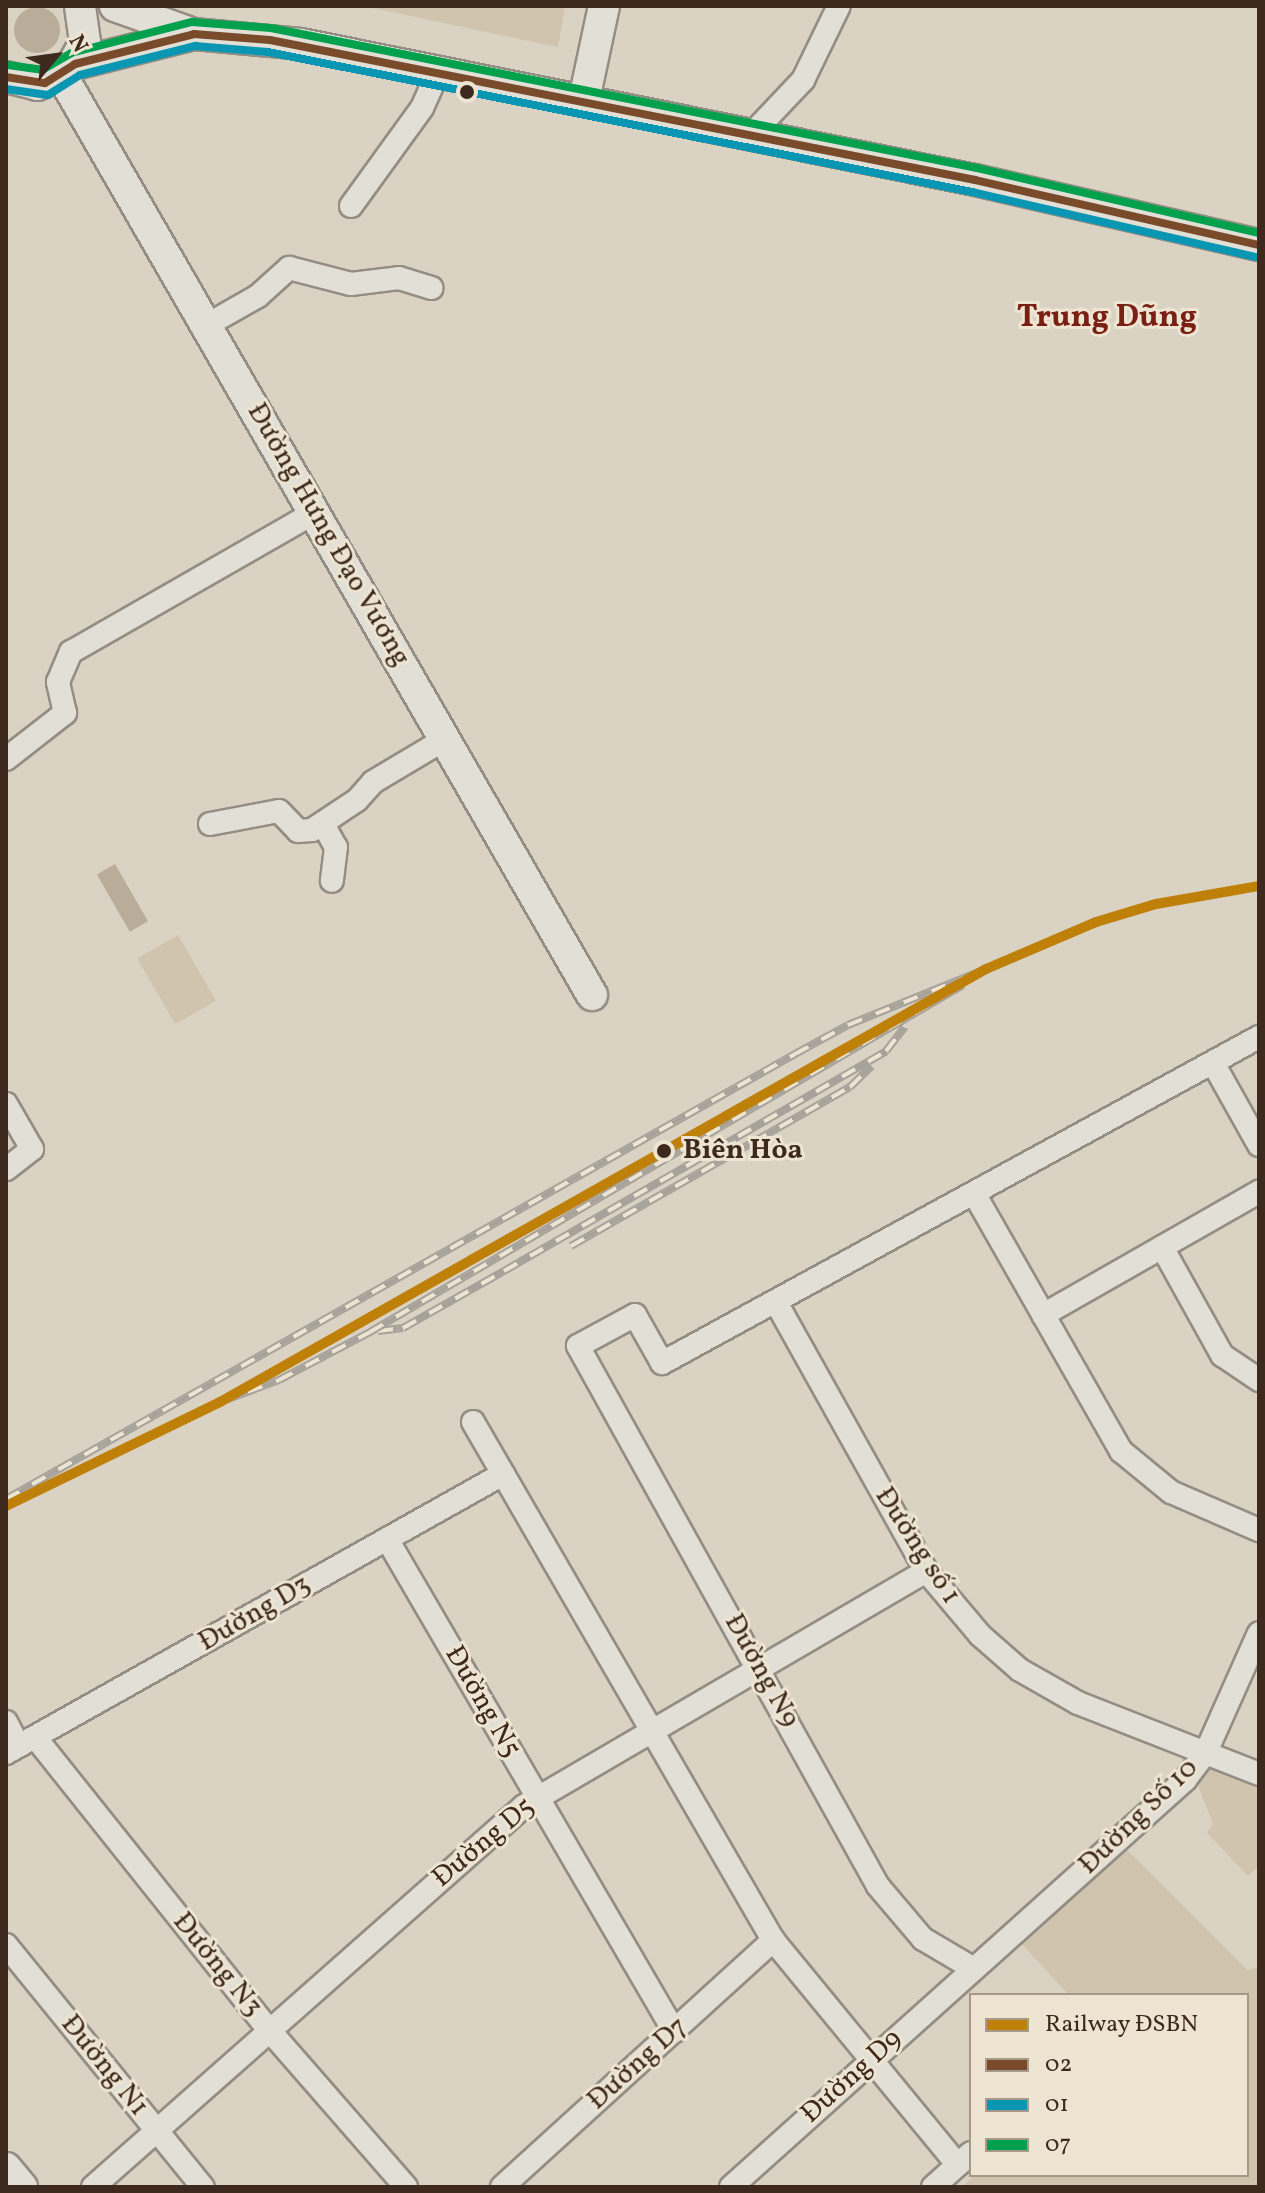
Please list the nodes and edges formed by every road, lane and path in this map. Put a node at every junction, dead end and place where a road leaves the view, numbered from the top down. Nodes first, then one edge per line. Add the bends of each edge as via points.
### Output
1 (80, 6) edge
2 (115, 6) edge
3 (604, 6) edge
4 (839, 6) edge
5 (194, 34) junction
6 (69, 70) junction
7 (439, 70) junction
8 (6, 77) edge
9 (584, 100) junction
10 (749, 137) junction
11 (351, 206) dead end
12 (1259, 245) edge
13 (431, 288) dead end
14 (207, 325) junction
15 (315, 512) junction
16 (445, 739) junction
17 (6, 759) edge
18 (210, 824) dead end
19 (323, 824) junction
20 (332, 881) dead end
21 (592, 995) dead end
22 (1259, 1037) edge
23 (1213, 1063) junction
24 (6, 1104) edge
25 (1259, 1145) edge
26 (6, 1169) edge
27 (1259, 1192) edge
28 (975, 1195) junction
29 (1162, 1247) junction
30 (777, 1304) junction
31 (1043, 1315) junction
32 (1259, 1380) edge
33 (473, 1422) dead end
34 (503, 1474) junction
35 (1259, 1530) edge
36 (387, 1539) junction
37 (926, 1571) junction
38 (1259, 1633) edge
39 (759, 1666) junction
40 (6, 1722) edge
41 (649, 1729) junction
42 (20, 1746) edge
43 (1206, 1752) junction
44 (1259, 1774) edge
45 (537, 1797) junction
46 (773, 1940) junction
47 (6, 1945) edge
48 (974, 1969) junction
49 (270, 2031) junction
50 (674, 2031) junction
51 (870, 2060) junction
52 (157, 2131) junction
53 (964, 2159) edge
54 (6, 2168) edge
55 (22, 2187) edge
56 (93, 2187) edge
57 (203, 2187) edge
58 (406, 2187) edge
59 (502, 2187) edge
60 (731, 2187) edge
61 (933, 2187) edge

1 - 6 main road via 86,33
2 - 5 main road
3 - 9 main road
4 - 10 street via 803,80
5 - 6 main road
5 - 7 main road via 301,44
6 - 8 main road via 37,85
6 - 14 main road, Đường Hưng Đạo Vương
7 - 9 main road
7 - 11 street via 422,108
9 - 10 main road
10 - 12 main road via 975,180
13 - 14 street via 399,278 351,284 289,268 258,296
14 - 15 main road, Đường Hưng Đạo Vương
15 - 16 main road, Đường Hưng Đạo Vương
15 - 17 street via 71,652 58,682 65,713
16 - 19 street via 373,782
16 - 21 main road, Đường Hưng Đạo Vương
18 - 19 street via 279,811 303,833
19 - 20 street via 336,847
22 - 23 street
23 - 25 street
23 - 28 street
24 - 26 street via 32,1149
27 - 29 street
28 - 30 street
28 - 31 street
29 - 31 street
29 - 32 street via 1222,1355
30 - 37 street, Đường số 1
30 - 39 street, Đường N9 via 662,1363 635,1315 578,1346
31 - 35 street via 1129,1460 1171,1492
33 - 34 street
34 - 36 street, Đường D3
34 - 41 street
36 - 42 street, Đường D3
36 - 45 street, Đường N5
37 - 39 street, Đường D5
37 - 43 street, Đường số 1 via 980,1635 1020,1670 1078,1703
38 - 43 street, Đường Số 10
39 - 41 street, Đường D5
39 - 48 street, Đường N9 via 878,1886 923,1939
40 - 42 street, Đường N3
41 - 45 street, Đường D5
41 - 46 street
42 - 49 street, Đường N3
43 - 44 street, Đường số 1
43 - 48 street, Đường Số 10 via 1161,1802
45 - 49 street, Đường D5
45 - 50 street, Đường N5
46 - 50 street, Đường D7
46 - 51 street
47 - 52 street, Đường N1
48 - 51 street, Đường D9
49 - 52 street, Đường D5
49 - 58 street, Đường N3
50 - 59 street, Đường D7
51 - 53 street
51 - 60 street, Đường D9
52 - 56 street, Đường D5
52 - 57 street, Đường N1
53 - 61 street
54 - 55 main road

